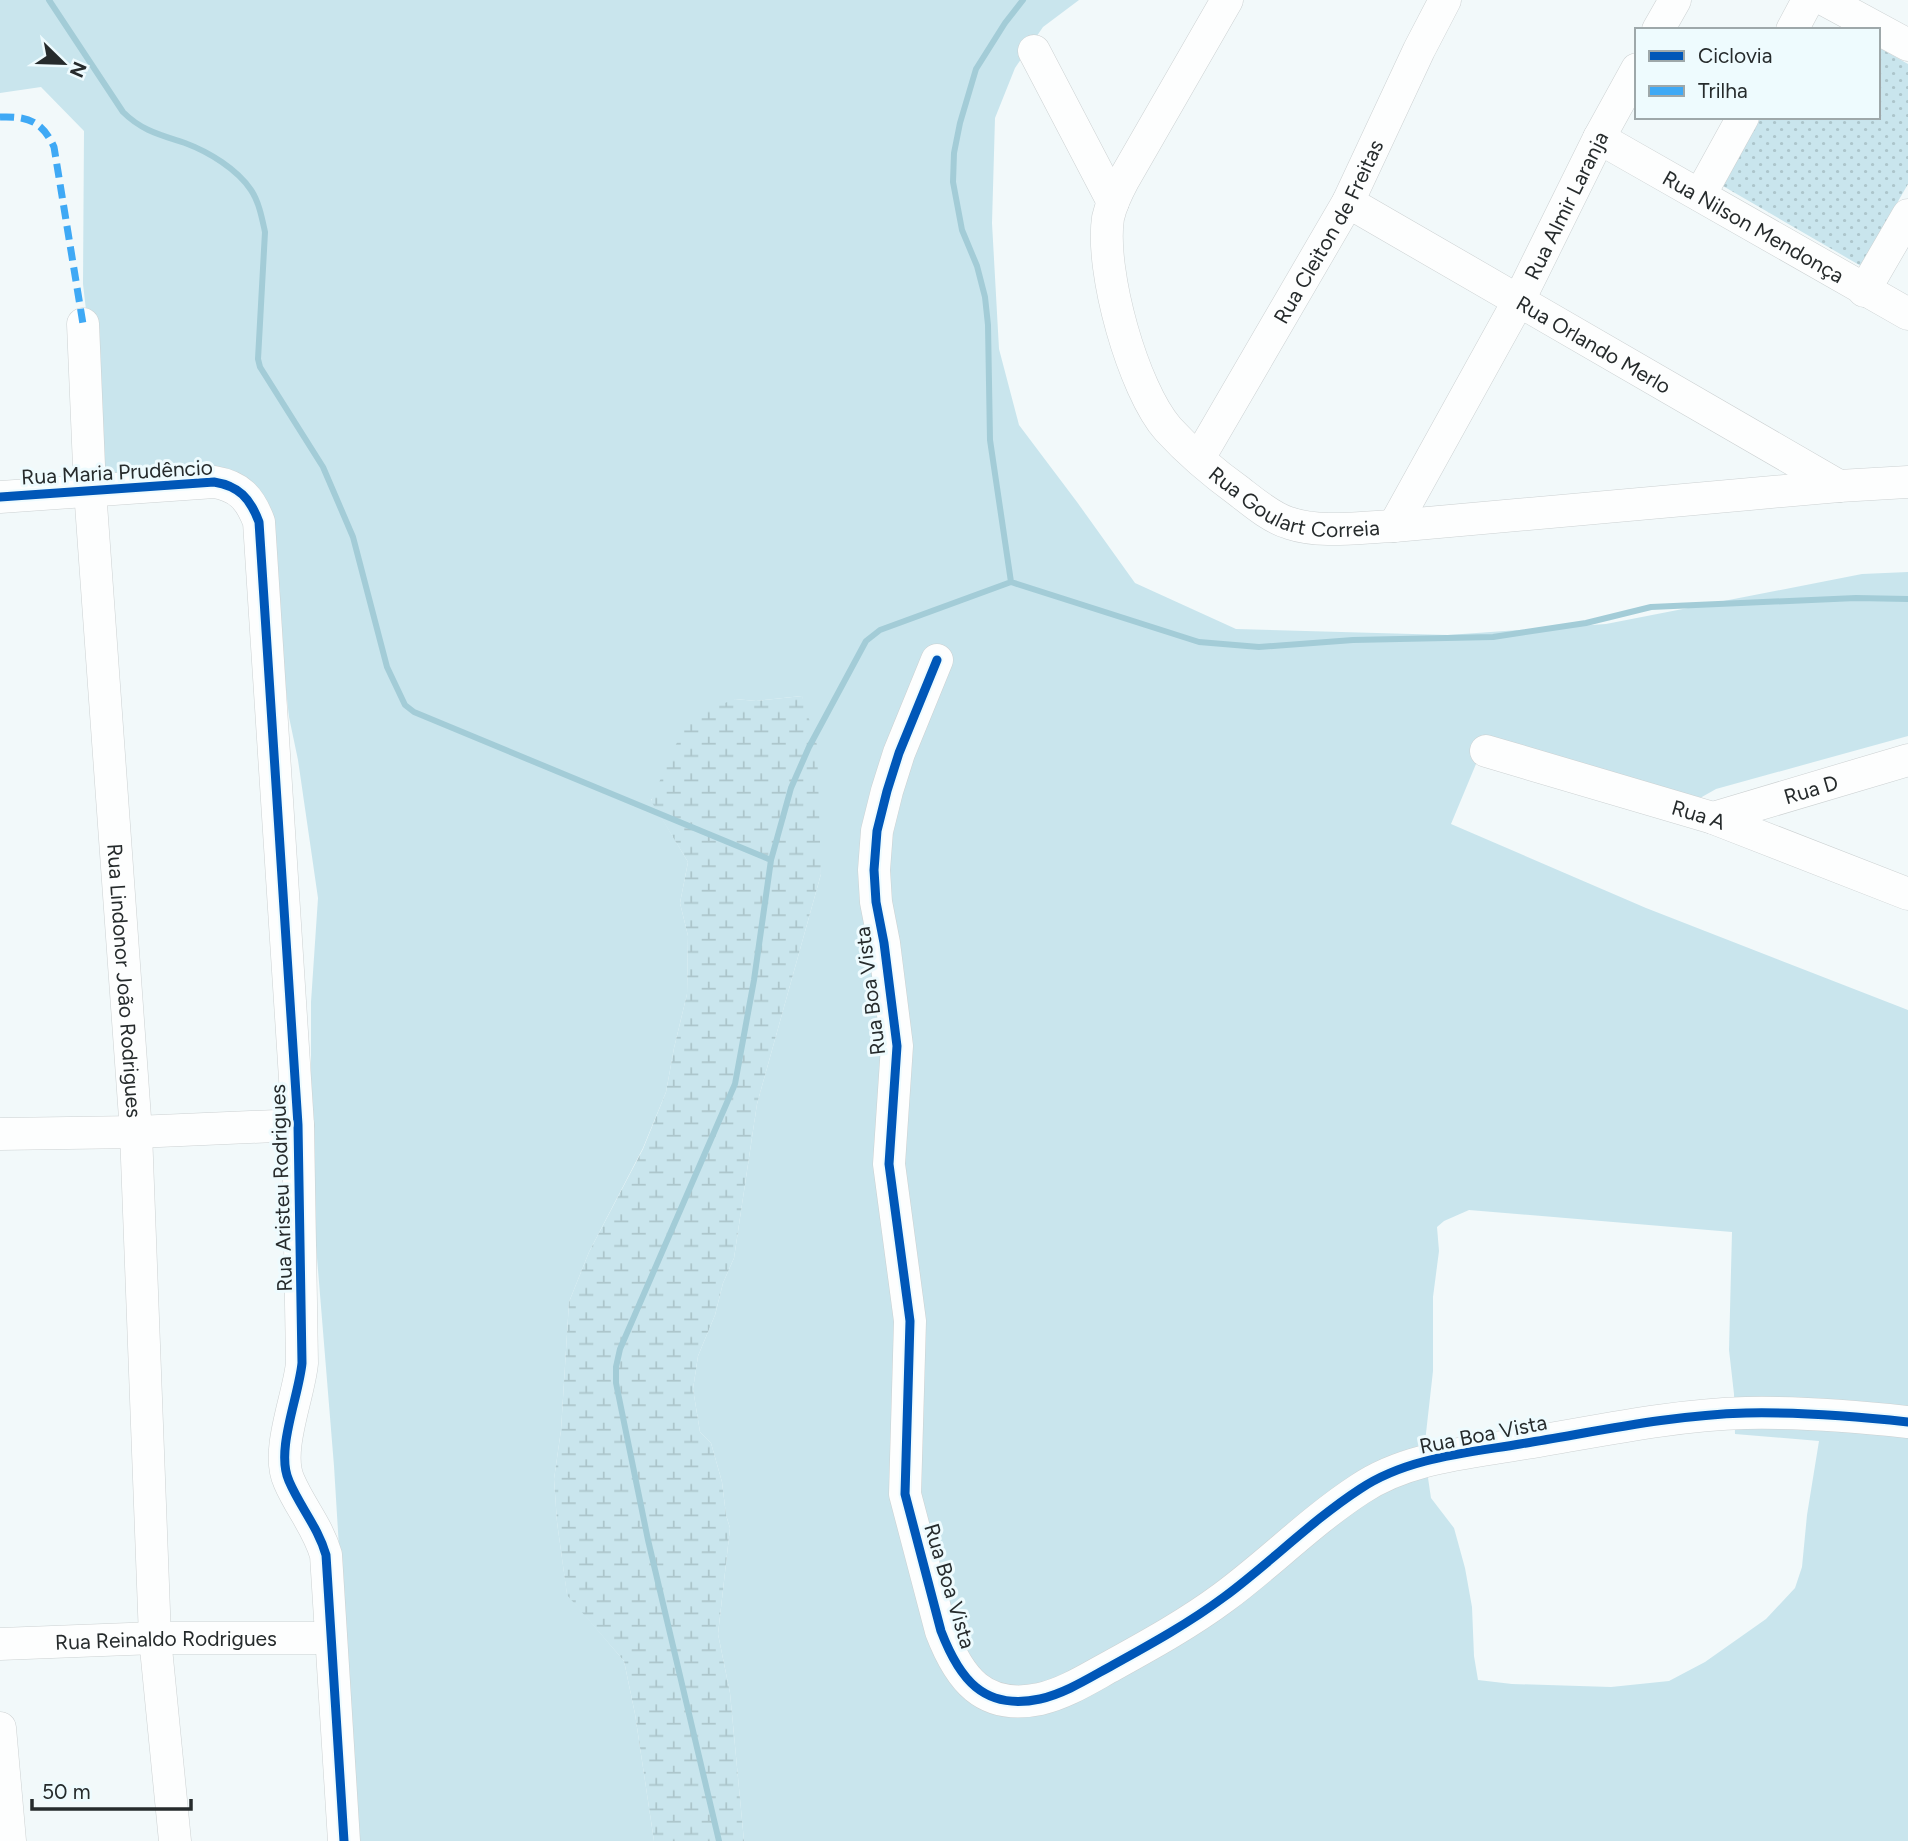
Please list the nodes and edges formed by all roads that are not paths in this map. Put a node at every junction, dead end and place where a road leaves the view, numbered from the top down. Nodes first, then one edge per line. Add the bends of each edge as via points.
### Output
1 (1227, 0) edge
2 (1446, 0) edge
3 (1675, 0) edge
4 (1808, 0) edge
5 (1825, 0) edge
6 (1659, 28) edge
7 (1793, 28) edge
8 (1905, 36) edge
9 (1034, 51) dead end
10 (1635, 73) edge
11 (1742, 119) edge
12 (1599, 138) junction
13 (1700, 195) junction
14 (1113, 202) junction
15 (1348, 202) junction
16 (1908, 215) edge
17 (1864, 291) junction
18 (1519, 300) junction
19 (1908, 314) edge
20 (83, 324) dead end
21 (1199, 458) junction
22 (1908, 482) edge
23 (1839, 486) junction
24 (90, 491) junction
25 (0, 497) edge
26 (259, 522) joint
27 (1394, 526) junction
28 (937, 660) dead end
29 (1486, 751) dead end
30 (1908, 760) edge
31 (1713, 818) junction
32 (1908, 894) edge
33 (298, 1125) junction
34 (136, 1132) junction
35 (0, 1134) edge
36 (1908, 1422) edge
37 (155, 1638) junction
38 (331, 1638) junction
39 (0, 1644) edge
40 (0, 1728) edge
41 (10, 1841) edge
42 (175, 1841) edge
43 (344, 1841) edge

1 - 14 street, Rua Goulart Correia
2 - 15 street, Rua Cleiton de Freitas
3 - 6 street
4 - 7 street
5 - 8 street
9 - 14 street
10 - 12 street, Rua Almir Laranja
11 - 13 street
12 - 13 street, Rua Nilson Mendonça
12 - 18 street, Rua Almir Laranja
13 - 17 street, Rua Nilson Mendonça
14 - 21 street, Rua Goulart Correia via 1107,237 1123,334 1152,406 1168,429
15 - 18 street, Rua Orlando Merlo
15 - 21 street, Rua Cleiton de Freitas
16 - 17 street
17 - 19 street, Rua Nilson Mendonça
18 - 23 street, Rua Orlando Merlo
18 - 27 street, Rua Almir Laranja
20 - 24 street, Rua Lindonor João Rodrigues
21 - 27 street, Rua Goulart Correia via 1288,523 1322,529
22 - 23 street, Rua Goulart Correia
23 - 27 street, Rua Goulart Correia
24 - 25 street, Rua Maria Prudêncio
24 - 26 street, Rua Maria Prudêncio via 229,484 252,503
24 - 34 street, Rua Lindonor João Rodrigues
26 - 33 street, Rua Aristeu Rodrigues
28 - 36 street, Rua Boa Vista via 887,791 874,870 897,1046 890,1164 910,1321 905,1494 949,1652 962,1674 981,1692 1007,1702 1061,1693 1168,1635 1224,1597 1360,1489 1397,1469 1662,1420 1745,1413
29 - 31 street, Rua A
30 - 31 street, Rua D
31 - 32 street, Rua A
33 - 34 street
33 - 38 street, Rua Aristeu Rodrigues via 302,1363 284,1461 288,1479 316,1527 326,1555
34 - 35 street
34 - 37 street, Rua Lindonor João Rodrigues
37 - 38 street, Rua Reinaldo Rodrigues
37 - 39 street, Rua Reinaldo Rodrigues
37 - 42 street, Rua Lindonor João Rodrigues
38 - 43 street, Rua Aristeu Rodrigues
40 - 41 street

